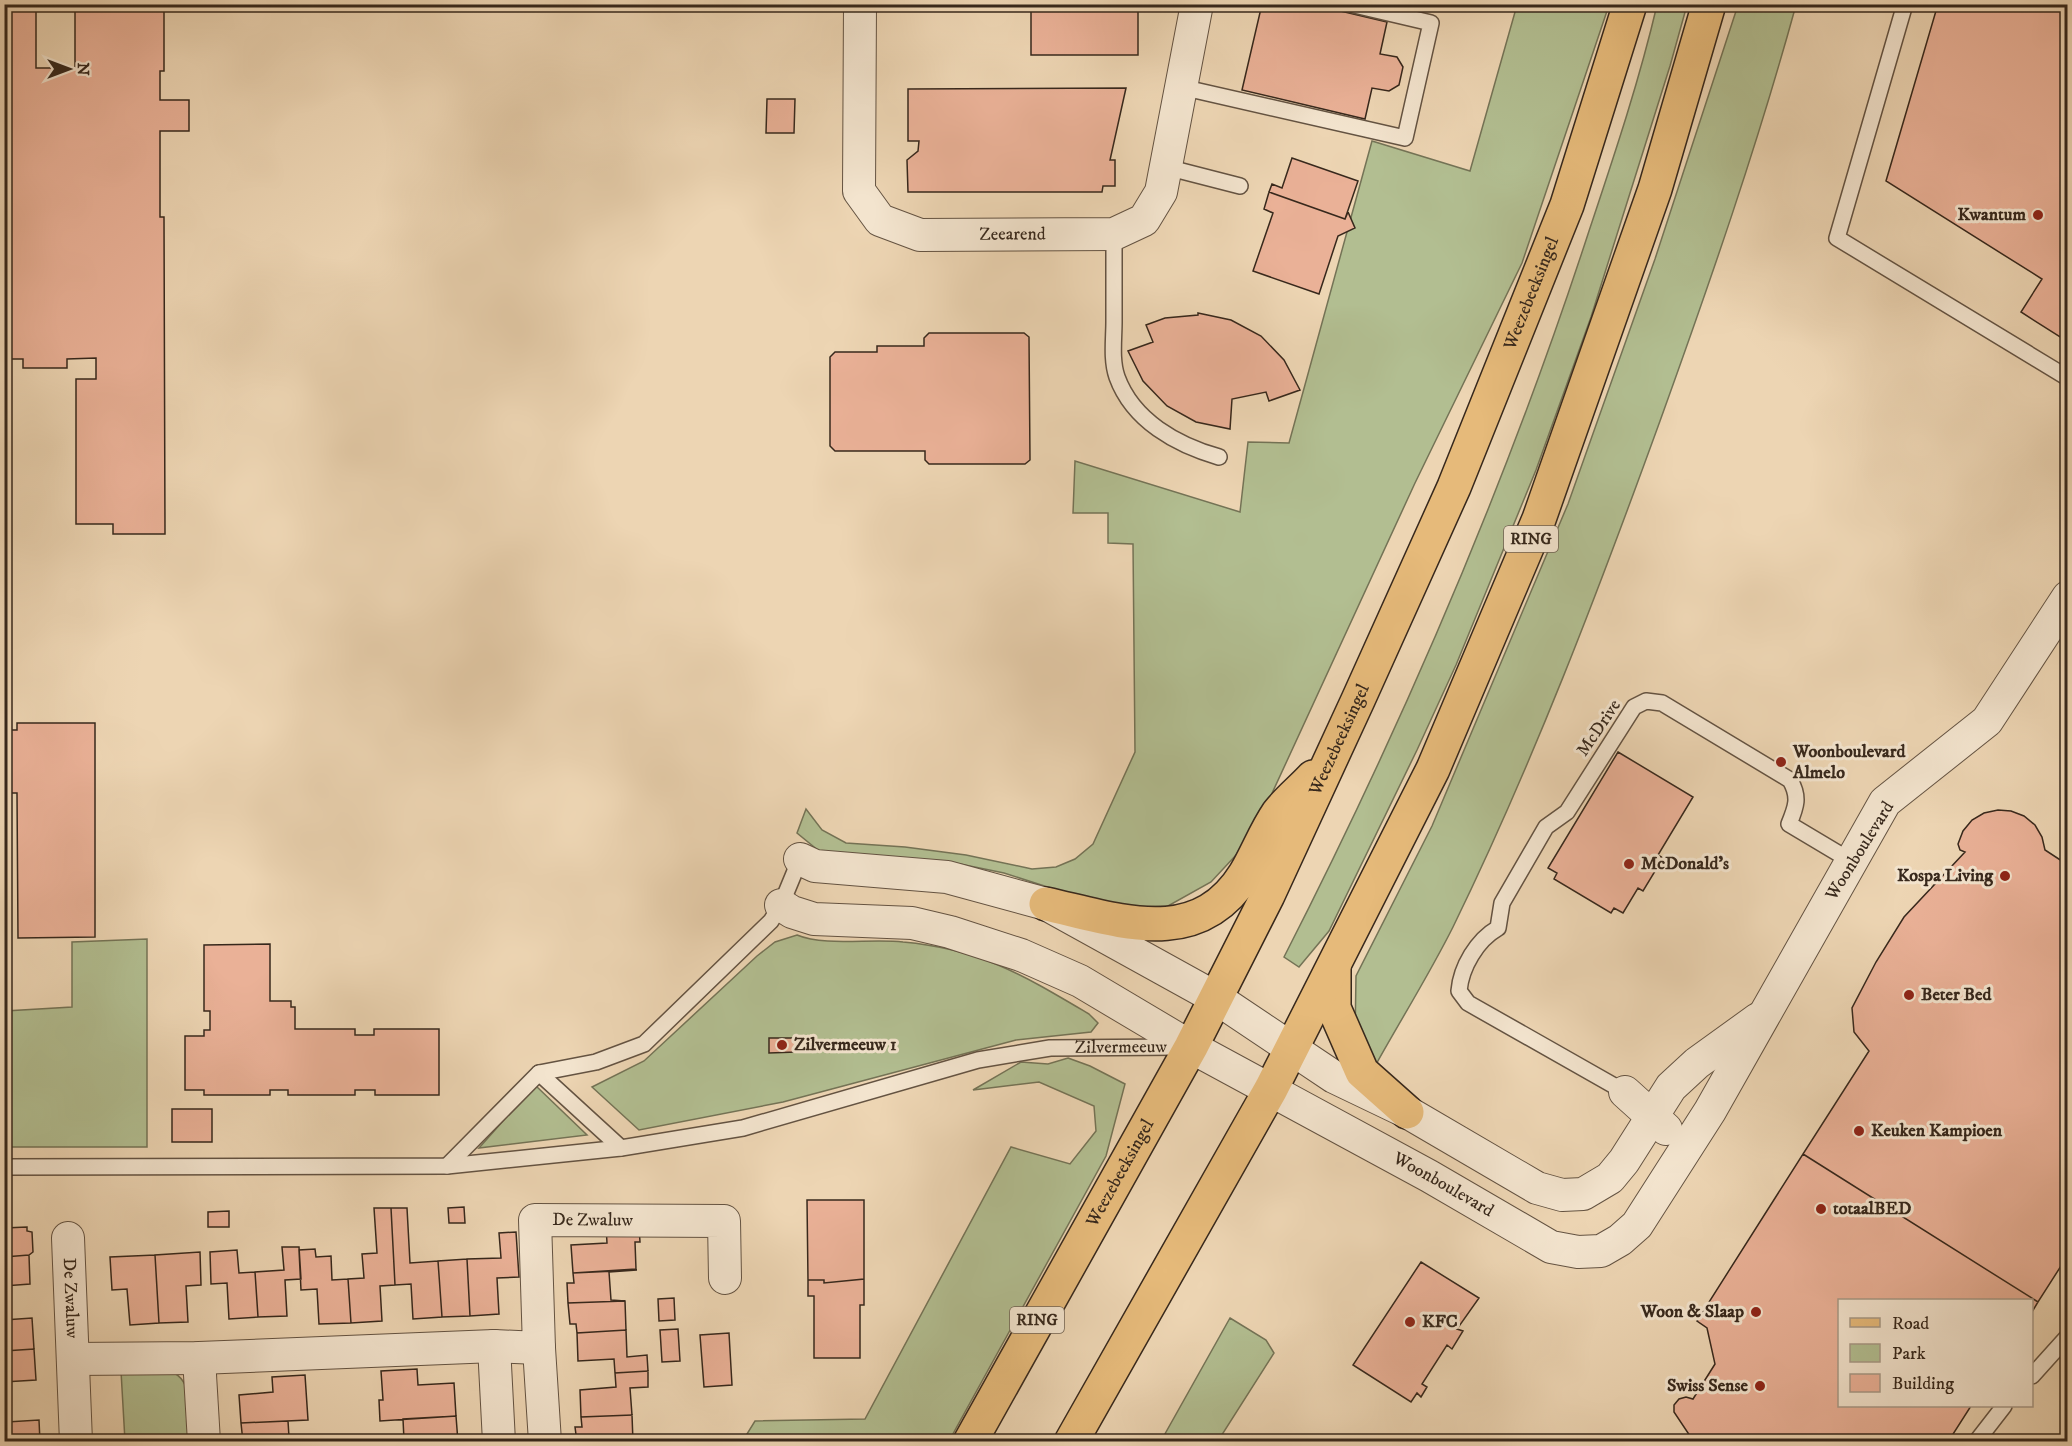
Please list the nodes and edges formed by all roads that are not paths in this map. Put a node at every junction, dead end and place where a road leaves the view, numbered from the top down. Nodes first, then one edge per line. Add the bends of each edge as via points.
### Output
1 (860, 4) edge
2 (1197, 4) edge
3 (1350, 4) edge
4 (1630, 4) edge
5 (1709, 4) edge
6 (1905, 4) edge
7 (1181, 87) junction
8 (1166, 167) junction
9 (1240, 186) dead end
10 (1114, 234) junction
11 (2067, 378) edge
12 (1219, 457) dead end
13 (2067, 597) edge
14 (1331, 758) junction
15 (800, 859) joint
16 (1851, 861) junction
17 (1047, 904) junction
18 (781, 905) junction
19 (1334, 964) junction
20 (1216, 998) junction
21 (1766, 1013) junction
22 (1191, 1047) junction
23 (1291, 1049) junction
24 (539, 1073) junction
25 (1271, 1089) junction
26 (1625, 1092) joint
27 (1407, 1112) junction
28 (1653, 1115) junction
29 (621, 1148) junction
30 (447, 1166) junction
31 (4, 1167) edge
32 (1674, 1167) junction
33 (68, 1238) dead end
34 (726, 1278) dead end
35 (2067, 1336) edge
36 (494, 1346) junction
37 (539, 1348) junction
38 (199, 1358) junction
39 (73, 1359) junction
40 (2033, 1374) edge
41 (2003, 1407) edge
42 (76, 1442) edge
43 (204, 1442) edge
44 (499, 1442) edge
45 (545, 1442) edge
46 (970, 1442) edge
47 (1071, 1442) edge
48 (1976, 1442) edge

1 - 10 street, Zeearend via 859,191 880,220 920,235
2 - 7 street, Zeearend
3 - 7 lane via 1431,23 1406,138
4 - 14 main road, Weezebeeksingel / RING via 1566,205 1511,346 1454,487
5 - 19 main road, RING via 1655,189 1539,519 1433,769
6 - 11 lane via 1837,238
7 - 8 street, Zeearend
8 - 9 lane
8 - 10 street, Zeearend via 1161,192 1144,220
10 - 12 lane via 1117,377 1137,410 1159,430 1190,449
13 - 16 street, Woonboulevard via 1987,721 1885,802
14 - 17 main road via 1278,814 1244,875 1216,906 1182,923 1143,925
14 - 20 main road, Weezebeeksingel / RING
15 - 17 street via 815,867 947,876
15 - 18 lane
16 - 21 street, Woonboulevard
16 - 26 lane, McDrive via 1790,824 1797,805 1797,791 1790,780 1662,703 1647,701 1634,707 1566,812 1546,827 1502,903 1498,928 1483,937 1460,979 1459,991 1468,1003
17 - 20 street
18 - 22 street, Zilvermeeuw via 814,919 912,923 1021,955 1080,981
18 - 24 lane via 771,921 644,1044 596,1062
19 - 23 main road, RING
19 - 27 main road via 1334,1008 1362,1072
20 - 22 main road, Weezebeeksingel / RING
20 - 23 street, Woonboulevard
21 - 28 street, Woonboulevard via 1671,1087
21 - 32 street, Woonboulevard
22 - 25 street, Woonboulevard
22 - 29 lane, Zilvermeeuw via 1050,1048 978,1060 743,1128
22 - 46 main road, Weezebeeksingel / RING
23 - 25 main road, RING
23 - 27 street, Woonboulevard via 1334,1077
24 - 29 lane
24 - 30 lane
25 - 32 street, Woonboulevard via 1551,1247 1601,1251 1620,1240 1636,1225
25 - 47 main road, RING
26 - 28 street
27 - 28 street, Woonboulevard via 1537,1188 1562,1195 1583,1194 1610,1178
28 - 32 street via 1667,1130
29 - 30 lane, Zilvermeeuw
30 - 31 lane, Zilvermeeuw
33 - 39 street, De Zwaluw
34 - 37 street, De Zwaluw via 724,1221 535,1220
35 - 40 lane
36 - 37 street, De Zwaluw
36 - 38 street, De Zwaluw
36 - 44 street
37 - 45 street, De Zwaluw
38 - 39 street, De Zwaluw
38 - 43 street
39 - 42 street, De Zwaluw
41 - 48 lane

